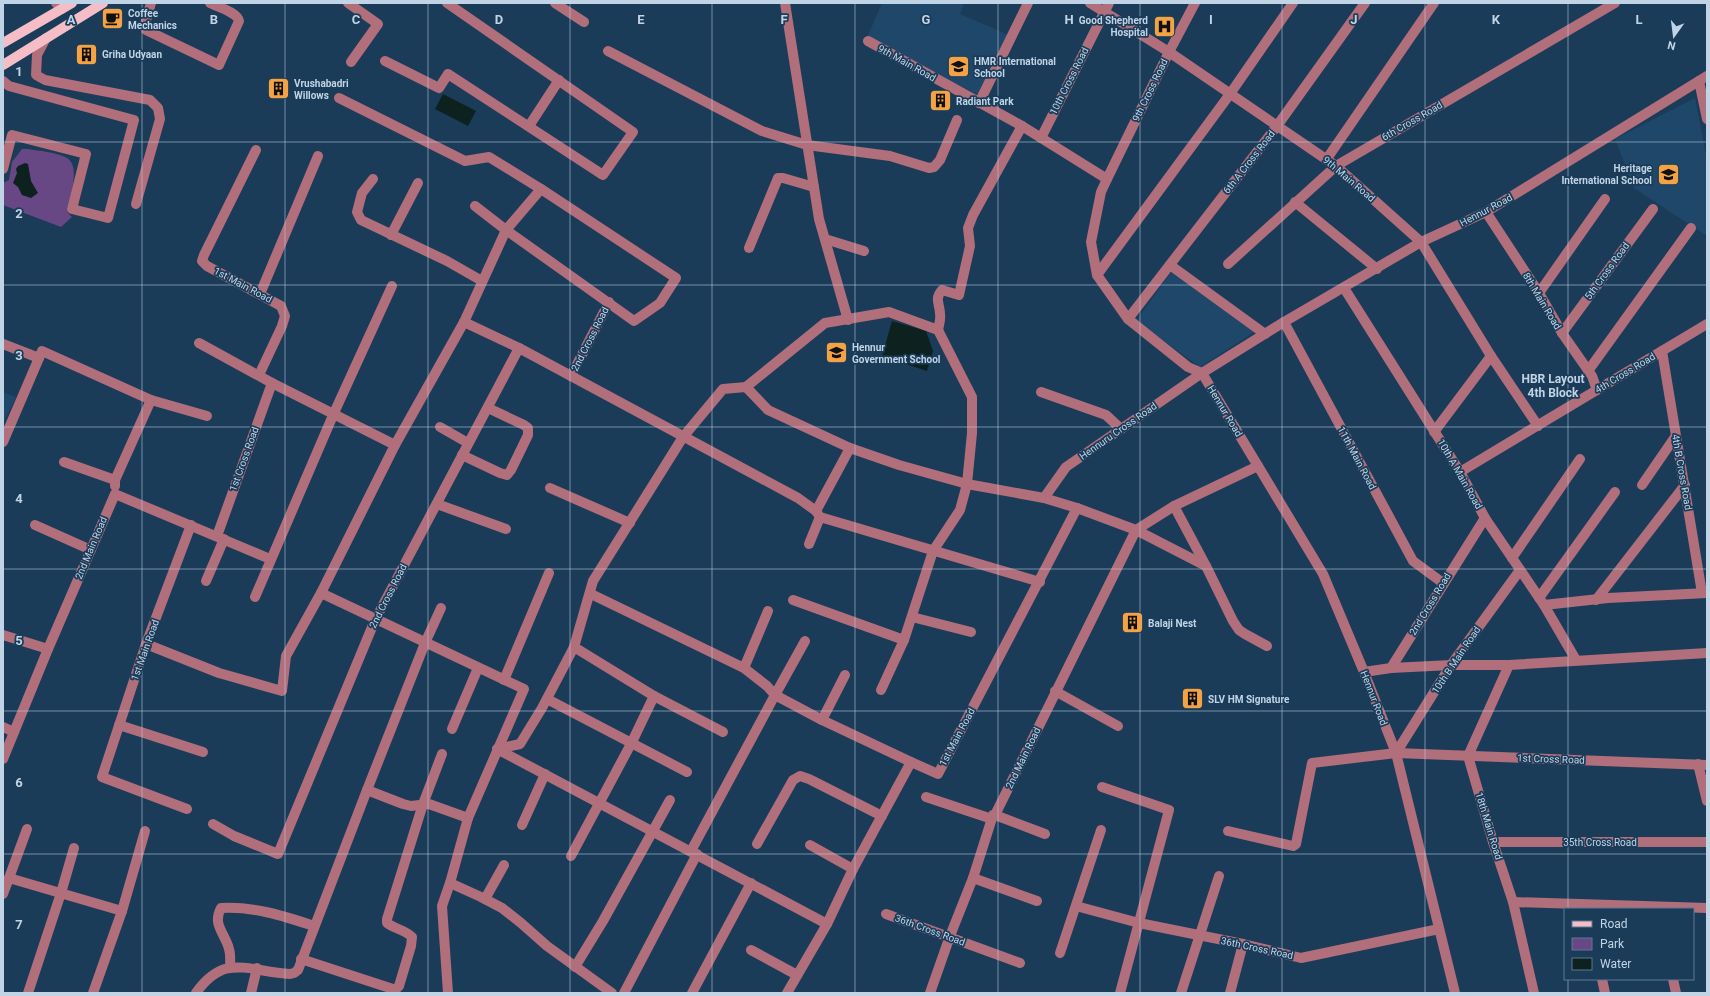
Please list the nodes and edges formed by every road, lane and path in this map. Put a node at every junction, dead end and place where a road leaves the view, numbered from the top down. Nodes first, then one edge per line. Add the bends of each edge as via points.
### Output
1 (72, 3) edge
2 (103, 3) edge
3 (151, 3) edge
4 (210, 3) edge
5 (348, 3) edge
6 (447, 3) edge
7 (555, 3) edge
8 (785, 3) edge
9 (1028, 3) edge
10 (1090, 3) edge
11 (1194, 3) edge
12 (1293, 3) edge
13 (1365, 3) edge
14 (1434, 3) edge
15 (1615, 3) edge
16 (59, 6) edge
17 (1107, 7) edge
18 (1598, 8) edge
19 (584, 22) dead end
20 (46, 38) junction
21 (868, 41) dead end
22 (3, 43) edge
23 (608, 51) dead end
24 (1169, 52) junction
25 (385, 61) dead end
26 (351, 62) dead end
27 (3, 65) edge
28 (1703, 78) edge
29 (559, 80) junction
30 (5, 86) edge
31 (1230, 94) junction
32 (338, 98) dead end
33 (979, 103) junction
34 (1707, 119) edge
35 (957, 120) dead end
36 (529, 126) junction
37 (1022, 126) junction
38 (1277, 126) junction
39 (1041, 138) junction
40 (808, 145) junction
41 (256, 150) dead end
42 (318, 156) dead end
43 (1326, 160) junction
44 (1336, 166) junction
45 (3, 169) edge
46 (373, 179) dead end
47 (1107, 179) junction
48 (418, 183) dead end
49 (814, 187) junction
50 (541, 189) junction
51 (1605, 199) dead end
52 (1295, 202) junction
53 (136, 204) dead end
54 (475, 206) dead end
55 (1653, 209) dead end
56 (1486, 212) junction
57 (1691, 228) dead end
58 (506, 230) junction
59 (391, 235) junction
60 (825, 239) junction
61 (1421, 242) junction
62 (749, 248) dead end
63 (864, 251) dead end
64 (1228, 264) dead end
65 (1170, 265) junction
66 (1377, 268) junction
67 (1097, 275) junction
68 (482, 281) junction
69 (392, 286) dead end
70 (1344, 288) junction
71 (1539, 293) junction
72 (260, 294) junction
73 (610, 302) junction
74 (1128, 318) junction
75 (848, 320) junction
76 (464, 322) junction
77 (1284, 322) junction
78 (1707, 324) edge
79 (938, 330) junction
80 (1562, 333) junction
81 (1265, 334) junction
82 (199, 343) dead end
83 (3, 344) edge
84 (519, 348) junction
85 (1662, 351) junction
86 (1491, 356) junction
87 (39, 358) junction
88 (1588, 371) junction
89 (1202, 373) junction
90 (259, 376) junction
91 (572, 376) junction
92 (272, 383) junction
93 (746, 387) junction
94 (1598, 390) junction
95 (1040, 392) dead end
96 (150, 400) junction
97 (488, 408) junction
98 (334, 413) junction
99 (207, 416) dead end
100 (1538, 426) junction
101 (440, 427) dead end
102 (1121, 429) junction
103 (1434, 432) junction
104 (683, 437) junction
105 (1675, 437) junction
106 (3, 442) edge
107 (468, 443) junction
108 (395, 445) junction
109 (850, 448) junction
110 (462, 455) junction
111 (1580, 459) dead end
112 (64, 462) dead end
113 (1258, 466) junction
114 (1460, 472) junction
115 (115, 480) junction
116 (967, 484) junction
117 (1642, 485) dead end
118 (1685, 485) junction
119 (550, 488) dead end
120 (1615, 492) dead end
121 (115, 494) junction
122 (1044, 498) junction
123 (437, 504) junction
124 (1174, 506) junction
125 (1077, 508) junction
126 (818, 514) junction
127 (1485, 518) junction
128 (630, 523) junction
129 (35, 524) dead end
130 (191, 525) junction
131 (506, 529) dead end
132 (1136, 530) junction
133 (220, 537) junction
134 (808, 544) dead end
135 (91, 550) junction
136 (933, 550) junction
137 (1512, 558) junction
138 (270, 559) junction
139 (1206, 566) junction
140 (1520, 570) junction
141 (549, 573) dead end
142 (206, 581) dead end
143 (1040, 582) junction
144 (1443, 583) junction
145 (1705, 593) edge
146 (322, 594) junction
147 (591, 594) junction
148 (255, 597) dead end
149 (793, 600) dead end
150 (1596, 600) junction
151 (1542, 602) junction
152 (441, 608) dead end
153 (768, 611) dead end
154 (912, 617) junction
155 (375, 620) junction
156 (971, 632) dead end
157 (3, 635) edge
158 (904, 640) junction
159 (805, 641) dead end
160 (425, 643) junction
161 (146, 644) junction
162 (1267, 646) dead end
163 (574, 647) junction
164 (48, 649) junction
165 (1707, 653) edge
166 (1576, 660) junction
167 (1450, 665) junction
168 (1509, 665) junction
169 (478, 668) junction
170 (744, 668) junction
171 (1391, 668) junction
172 (1364, 672) junction
173 (845, 675) dead end
174 (504, 680) junction
175 (881, 690) dead end
176 (1055, 691) junction
177 (775, 695) junction
178 (654, 696) junction
179 (546, 698) junction
180 (822, 720) junction
181 (119, 725) junction
182 (1118, 726) dead end
183 (3, 727) edge
184 (452, 729) dead end
185 (14, 732) junction
186 (723, 732) dead end
187 (632, 742) junction
188 (497, 750) junction
189 (203, 752) dead end
190 (1396, 753) junction
191 (442, 754) dead end
192 (1468, 756) junction
193 (3, 758) edge
194 (911, 762) junction
195 (1703, 764) edge
196 (688, 772) dead end
197 (545, 774) junction
198 (1102, 787) dead end
199 (367, 790) junction
200 (926, 796) dead end
201 (670, 800) dead end
202 (1707, 801) edge
203 (599, 803) junction
204 (423, 804) junction
205 (187, 809) dead end
206 (882, 816) junction
207 (993, 817) junction
208 (468, 818) junction
209 (213, 824) dead end
210 (522, 825) dead end
211 (27, 830) dead end
212 (1101, 830) dead end
213 (145, 831) dead end
214 (652, 831) junction
215 (1228, 831) dead end
216 (1045, 834) dead end
217 (1493, 842) junction
218 (1707, 842) edge
219 (757, 844) dead end
220 (810, 845) dead end
221 (74, 848) dead end
222 (694, 853) junction
223 (570, 856) dead end
224 (504, 865) dead end
225 (853, 869) junction
226 (1218, 876) dead end
227 (9, 878) junction
228 (973, 878) junction
229 (450, 883) junction
230 (751, 883) junction
231 (61, 893) junction
232 (3, 894) edge
233 (485, 899) junction
234 (1037, 901) dead end
235 (1513, 902) junction
236 (1076, 906) junction
237 (1587, 907) edge
238 (1656, 908) edge
239 (1707, 908) edge
240 (122, 911) junction
241 (886, 914) dead end
242 (1138, 923) junction
243 (828, 924) junction
244 (314, 926) junction
245 (1439, 929) junction
246 (950, 936) junction
247 (1199, 936) junction
248 (1243, 944) junction
249 (751, 950) dead end
250 (1060, 953) dead end
251 (301, 959) junction
252 (1020, 963) dead end
253 (575, 967) junction
254 (230, 968) junction
255 (257, 968) junction
256 (797, 975) junction
257 (1602, 980) edge
258 (1673, 980) edge
259 (28, 993) edge
260 (93, 993) edge
261 (196, 993) edge
262 (251, 993) edge
263 (448, 993) edge
264 (612, 993) edge
265 (624, 993) edge
266 (692, 993) edge
267 (787, 993) edge
268 (930, 993) edge
269 (1120, 993) edge
270 (1181, 993) edge
271 (1230, 993) edge
272 (1455, 993) edge
273 (1534, 993) edge
274 (1605, 993) edge
275 (1676, 993) edge

1 - 16 main road
2 - 20 main road
3 - 4 street via 145,24 146,30 219,65 239,21 235,15
5 - 26 street via 378,24
6 - 29 street
7 - 19 street
8 - 40 street
9 - 33 street
10 - 17 street, 9th Main Road
11 - 24 street, 9th Cross Road
12 - 31 street
13 - 38 street, 6th A Cross Road
14 - 43 street
15 - 18 street, 6th Cross Road
16 - 22 main road
17 - 24 street, 9th Main Road
17 - 39 street, 10th Cross Road
18 - 44 street, 6th Cross Road
20 - 27 main road
20 - 53 street via 37,55 36,75 45,80 150,100 158,108 160,119
21 - 33 street, 9th Main Road
23 - 40 street via 762,132
24 - 31 street, 9th Main Road
24 - 47 street, 9th Cross Road
25 - 36 street via 439,88 448,74
28 - 34 street
28 - 56 street, Hennur Road
29 - 36 street
29 - 36 street via 633,132 603,175
30 - 45 street via 134,120 108,218 72,209 86,154 12,135
31 - 38 street, 9th Main Road
31 - 67 street
32 - 50 street via 465,162 489,157
33 - 37 street, 9th Main Road
35 - 40 street via 940,160 934,167 929,168 890,156
37 - 39 street, 9th Main Road
37 - 79 street via 968,228 970,246 958,295 942,290 939,294
38 - 43 street, 9th Main Road
38 - 65 street, 6th A Cross Road
39 - 47 street, 9th Main Road
40 - 49 street
41 - 72 street, 1st Main Road via 202,261
42 - 72 street
43 - 44 street, 9th Main Road
44 - 52 street, 6th Cross Road
44 - 61 street, 9th Main Road
46 - 59 street via 362,193 357,212 362,220
47 - 67 street via 1101,192 1091,242
48 - 59 street
49 - 60 street
49 - 62 street via 778,178
50 - 58 street
50 - 73 street via 676,278 660,303 634,320
51 - 71 street
52 - 64 street, 6th Cross Road
52 - 66 street
54 - 58 street
55 - 80 street, 5th Cross Road
56 - 61 street, Hennur Road
56 - 71 street, 8th Main Road
57 - 88 street
58 - 68 street
58 - 73 street
59 - 68 street via 447,261
60 - 63 street
60 - 75 street
61 - 66 street, Hennur Road
61 - 86 street, 9th Main Road
65 - 74 street, 6th A Cross Road
65 - 81 street
66 - 70 street, Hennur Road
67 - 74 street
68 - 76 street
69 - 98 street
70 - 77 street, Hennur Road
70 - 103 street, 10th A Main Road
71 - 80 street, 8th Main Road
72 - 90 street, 1st Main Road via 281,306 285,316
73 - 91 street, 2nd Cross Road
74 - 89 street via 1188,367
75 - 79 street via 889,312
75 - 93 street via 825,323
76 - 84 street
76 - 108 street
77 - 81 street, Hennur Road
77 - 144 street, 11th Main Road via 1413,561
78 - 85 street, 4th Cross Road
79 - 116 street via 972,397 972,433
80 - 88 street, 8th Main Road
81 - 89 street, Hennur Road
82 - 90 street
83 - 87 street
84 - 91 street
84 - 97 street, 2nd Cross Road
85 - 94 street, 4th Cross Road
85 - 105 street, 4th B Cross Road
86 - 100 street, 9th Main Road
86 - 103 street
87 - 96 street via 42,351
87 - 106 street
88 - 94 street, 8th Main Road
89 - 102 street, Hennuru Cross Road
89 - 113 street, Hennur Road
90 - 92 street
91 - 104 street
92 - 98 street
92 - 133 street, 1st Cross Road
93 - 104 street via 723,389
93 - 109 street via 768,410
94 - 100 street, 4th Cross Road
95 - 102 street via 1106,415
96 - 99 street
96 - 115 street
97 - 107 street, 2nd Cross Road
97 - 110 street via 528,428 528,435 511,470 507,475 500,473
98 - 108 street
98 - 138 street
100 - 114 street, 4th Cross Road
101 - 107 street
102 - 122 street, Hennuru Cross Road via 1066,467
103 - 114 street, 10th A Main Road
104 - 126 street via 798,498
104 - 128 street
105 - 117 street
105 - 118 street, 4th B Cross Road
107 - 110 street, 2nd Cross Road
108 - 146 street
109 - 116 street
109 - 126 street
110 - 123 street, 2nd Cross Road
111 - 137 street
112 - 115 street
113 - 124 street
113 - 172 street, Hennur Road via 1323,574
114 - 127 street, 10th A Main Road
115 - 121 street
116 - 122 street
116 - 136 street via 960,510
118 - 145 street, 4th B Cross Road
118 - 150 street
119 - 128 street
120 - 151 street
121 - 130 street
121 - 135 street, 2nd Main Road
122 - 125 street
123 - 131 street
123 - 155 street, 2nd Cross Road
124 - 132 street
124 - 139 street
125 - 132 street
125 - 143 street, 1st Main Road
126 - 134 street
126 - 136 street
127 - 137 street, 10th A Main Road
127 - 144 street, 2nd Cross Road
128 - 147 street via 593,581
129 - 135 street
130 - 133 street
130 - 161 street, 1st Main Road
132 - 139 street
132 - 176 street, 2nd Main Road
133 - 138 street
133 - 142 street, 1st Cross Road
135 - 164 street, 2nd Main Road
136 - 143 street
136 - 154 street
137 - 140 street, 10th A Main Road
138 - 148 street
139 - 162 street via 1232,621 1239,630
140 - 151 street, 10th A Main Road
140 - 167 street, 10th B Main Road
141 - 174 street
143 - 194 street, 1st Main Road via 938,774
144 - 171 street, 2nd Cross Road
145 - 150 street
146 - 155 street
146 - 161 street via 286,656 282,691 219,673
147 - 163 street
147 - 170 street
149 - 158 street
150 - 151 street
151 - 166 street, 10th A Main Road
152 - 160 street
153 - 170 street
154 - 156 street
154 - 158 street
155 - 160 street
155 - 209 street, 2nd Cross Road via 278,854 234,836
157 - 164 street
158 - 175 street
159 - 177 street
160 - 169 street
160 - 199 street
161 - 181 street, 1st Main Road
163 - 178 street
163 - 179 street
164 - 185 street, 2nd Main Road
165 - 166 street
166 - 168 street
167 - 168 street
167 - 171 street
167 - 190 street, 10th B Main Road
168 - 192 street
169 - 174 street
169 - 184 street
170 - 177 street via 768,686
171 - 172 street
172 - 190 street, Hennur Road
173 - 180 street
174 - 188 street via 524,689
176 - 182 street
176 - 207 street, 2nd Main Road
177 - 180 street
177 - 222 street
178 - 186 street
178 - 187 street
179 - 187 street
179 - 188 street via 520,744
180 - 194 street
181 - 189 street
181 - 205 street, 1st Main Road via 102,777
183 - 185 street
185 - 193 street, 2nd Main Road
187 - 196 street
187 - 203 street
188 - 197 street
188 - 208 street
190 - 192 street, 1st Cross Road
190 - 215 street, 1st Cross Road via 1312,763 1296,844 1293,846
190 - 245 street, Hennur Road
191 - 204 street
192 - 195 street, 1st Cross Road
192 - 217 street, 18th Main Road
194 - 206 street
195 - 202 street
197 - 203 street
197 - 210 street
198 - 242 street via 1169,810
199 - 204 street via 411,806
199 - 244 street
200 - 207 street
201 - 214 street
203 - 214 street
203 - 223 street
204 - 208 street via 445,808
204 - 251 street via 387,919 390,925 412,937 396,989
206 - 219 street via 800,776 793,780
206 - 225 street
207 - 216 street
207 - 228 street, 2nd Main Road
208 - 229 street
211 - 227 street
212 - 236 street
213 - 240 street
214 - 222 street
214 - 253 street
217 - 218 street, 35th Cross Road
217 - 235 street, 18th Main Road
220 - 225 street
221 - 231 street
222 - 230 street
222 - 265 street
224 - 233 street
225 - 243 street
226 - 247 street
227 - 231 street
227 - 232 street
228 - 234 street
228 - 246 street, 2nd Main Road
229 - 233 street
229 - 263 street via 442,906
230 - 243 street
230 - 266 street
231 - 240 street
231 - 259 street
233 - 253 street via 517,919
235 - 237 street
235 - 273 street, 18th Main Road
236 - 242 street, 36th Cross Road
236 - 250 street
237 - 238 street
238 - 239 street
240 - 260 street
241 - 246 street, 36th Cross Road
242 - 247 street, 36th Cross Road
242 - 269 street
243 - 256 street
244 - 251 street
244 - 254 street via 264,911 239,907 221,908 217,916 229,950
245 - 248 street, 36th Cross Road via 1301,958
245 - 272 street, Hennur Road
246 - 252 street, 36th Cross Road
246 - 268 street, 2nd Main Road
247 - 248 street, 36th Cross Road
247 - 270 street
248 - 271 street
249 - 256 street
251 - 255 street via 298,970 294,973
253 - 264 street
254 - 255 street
254 - 261 street via 219,970
255 - 262 street
256 - 267 street
257 - 274 street
258 - 275 street

